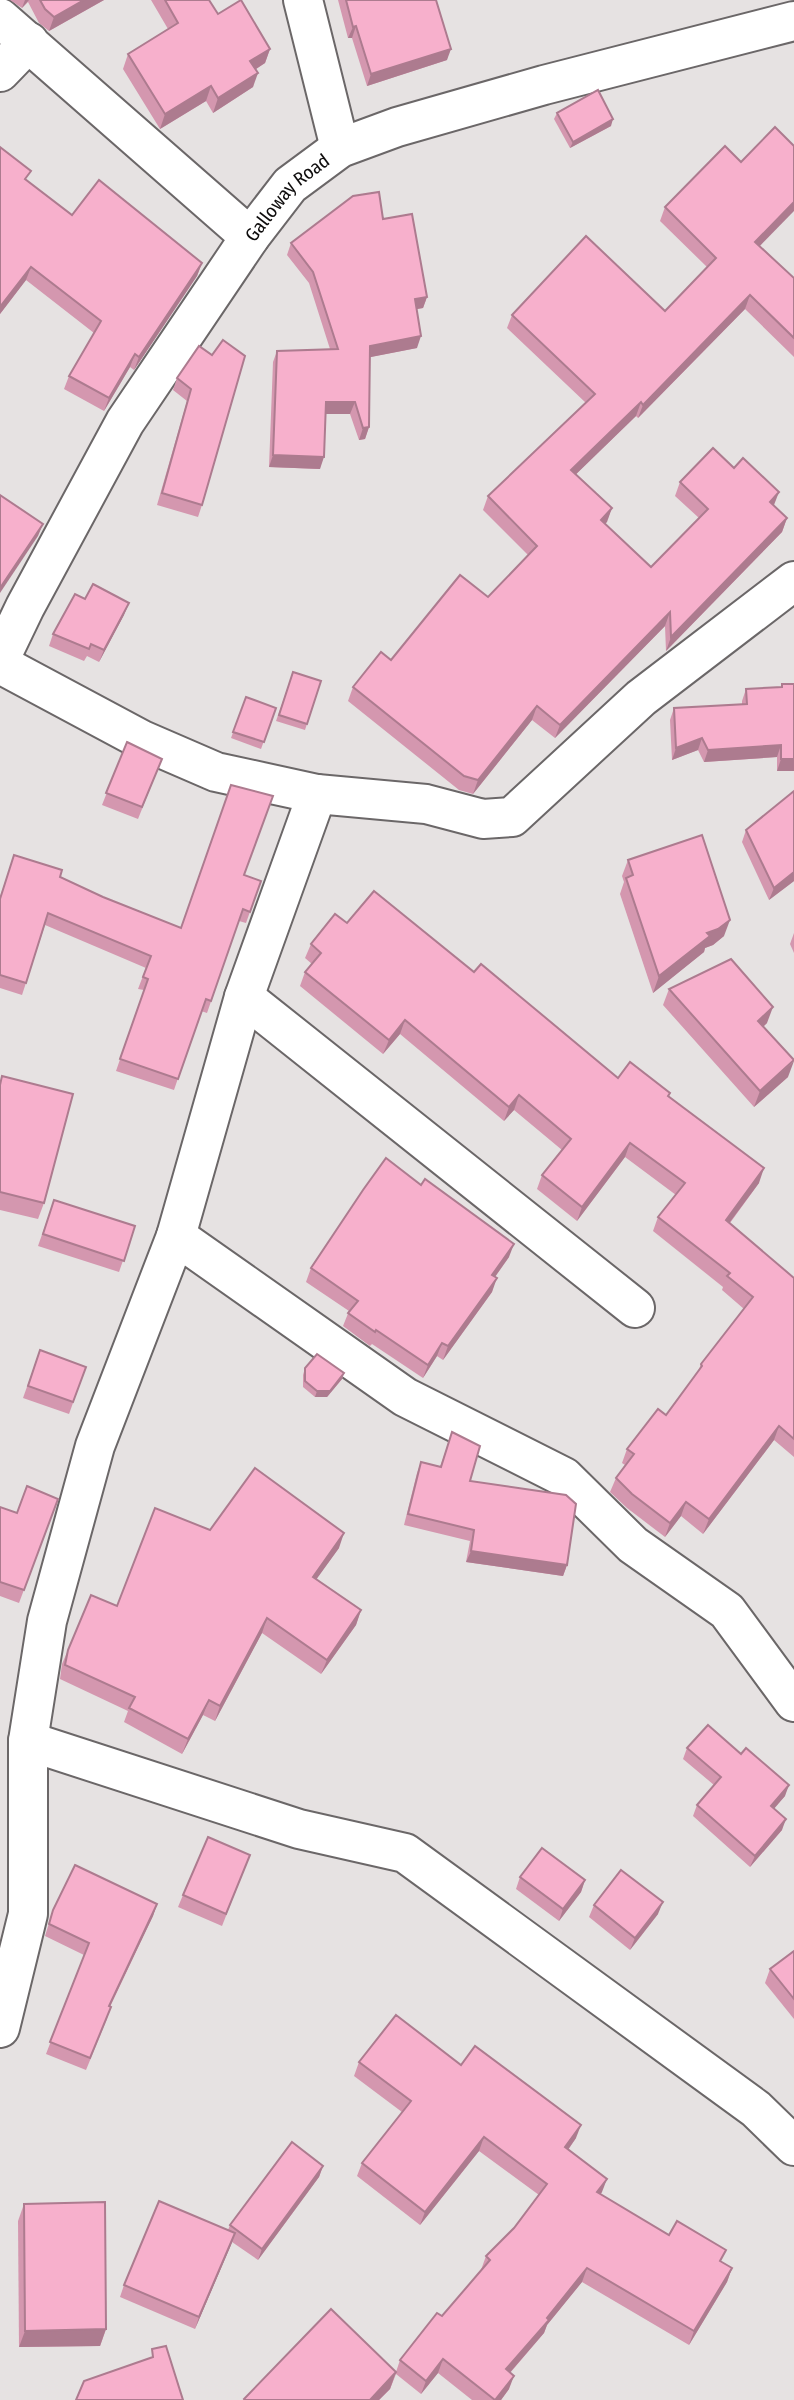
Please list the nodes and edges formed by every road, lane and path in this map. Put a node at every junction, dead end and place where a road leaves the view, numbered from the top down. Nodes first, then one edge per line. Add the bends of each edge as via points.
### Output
1 (303, 0) edge
2 (0, 18) edge
3 (794, 21) edge
4 (29, 42) junction
5 (0, 72) edge
6 (340, 148) junction
7 (250, 237) junction
8 (794, 581) edge
9 (0, 659) edge
10 (0, 664) edge
11 (317, 794) junction
12 (244, 997) junction
13 (176, 1236) junction
14 (635, 1308) dead end
15 (794, 1702) edge
16 (29, 1741) junction
17 (0, 2028) edge
18 (794, 2146) edge

1 - 6 street
2 - 4 street
3 - 6 street, Galloway Road via 544,85
4 - 5 street
4 - 7 street
6 - 7 street, Galloway Road via 290,185
7 - 9 street, Galloway Road via 125,422
8 - 11 street via 641,698 512,817 483,819 426,804
10 - 11 street via 142,740 216,772
11 - 12 street
12 - 13 street
12 - 14 street
13 - 15 street via 405,1397 564,1477 633,1545 727,1611
13 - 16 street via 95,1447 47,1621
16 - 17 street via 28,1914
16 - 18 street via 299,1829 405,1853 756,2109

